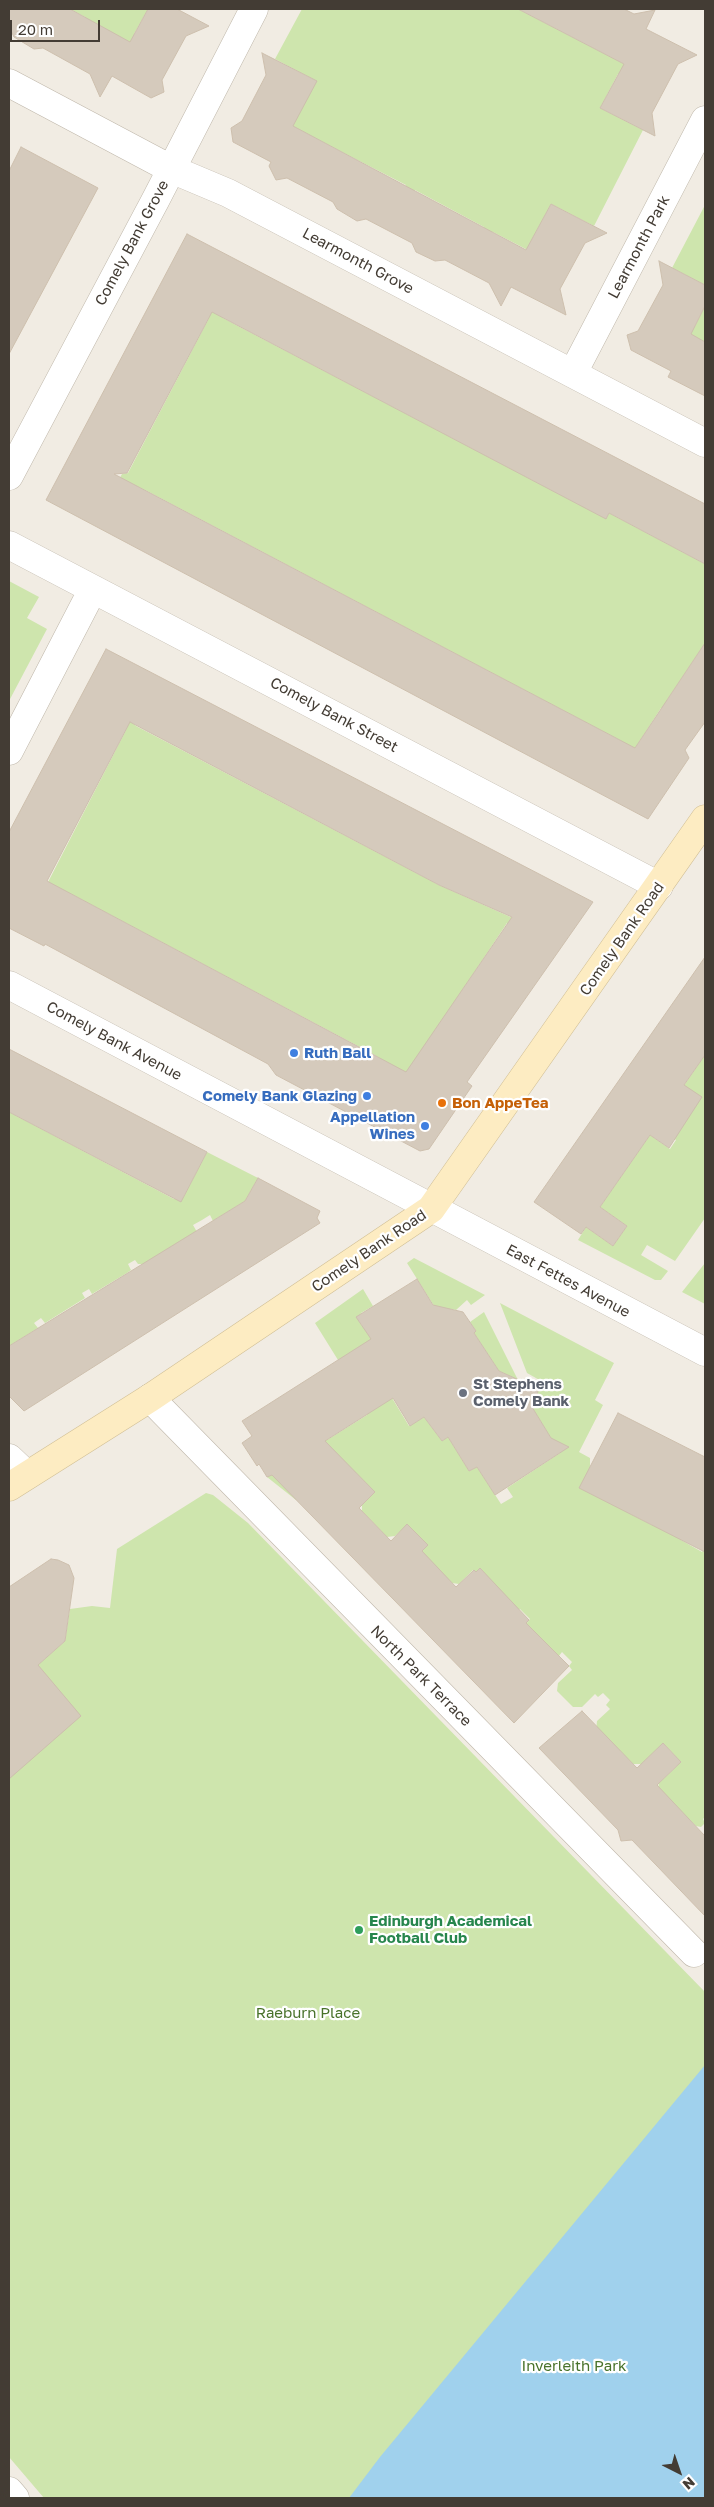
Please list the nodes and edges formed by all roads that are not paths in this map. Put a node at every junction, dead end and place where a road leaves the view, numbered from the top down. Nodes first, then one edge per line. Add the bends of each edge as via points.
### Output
1 (254, 9) edge
2 (9, 83) edge
3 (705, 120) edge
4 (171, 169) junction
5 (573, 373) junction
6 (705, 444) edge
7 (9, 476) edge
8 (9, 545) edge
9 (93, 589) junction
10 (9, 751) edge
11 (705, 819) edge
12 (658, 886) junction
13 (9, 985) edge
14 (432, 1209) junction
15 (705, 1352) edge
16 (150, 1398) junction
17 (15, 1473) edge
18 (694, 1953) dead end
19 (9, 2491) edge
20 (15, 2498) edge

1 - 4 street, Comely Bank Grove
2 - 4 street, Learmonth Grove
3 - 5 street, Learmonth Park
4 - 5 street, Learmonth Grove via 228,193
4 - 7 street, Comely Bank Grove
5 - 6 street, Learmonth Grove
8 - 9 street, Comely Bank Street
9 - 10 street
9 - 12 street, Comely Bank Street
11 - 12 main road, Comely Bank Road
12 - 14 main road, Comely Bank Road
13 - 14 street, Comely Bank Avenue
14 - 15 street, East Fettes Avenue
14 - 16 main road, Comely Bank Road
16 - 17 main road, Comely Bank Road
16 - 18 street, North Park Terrace
19 - 20 street

